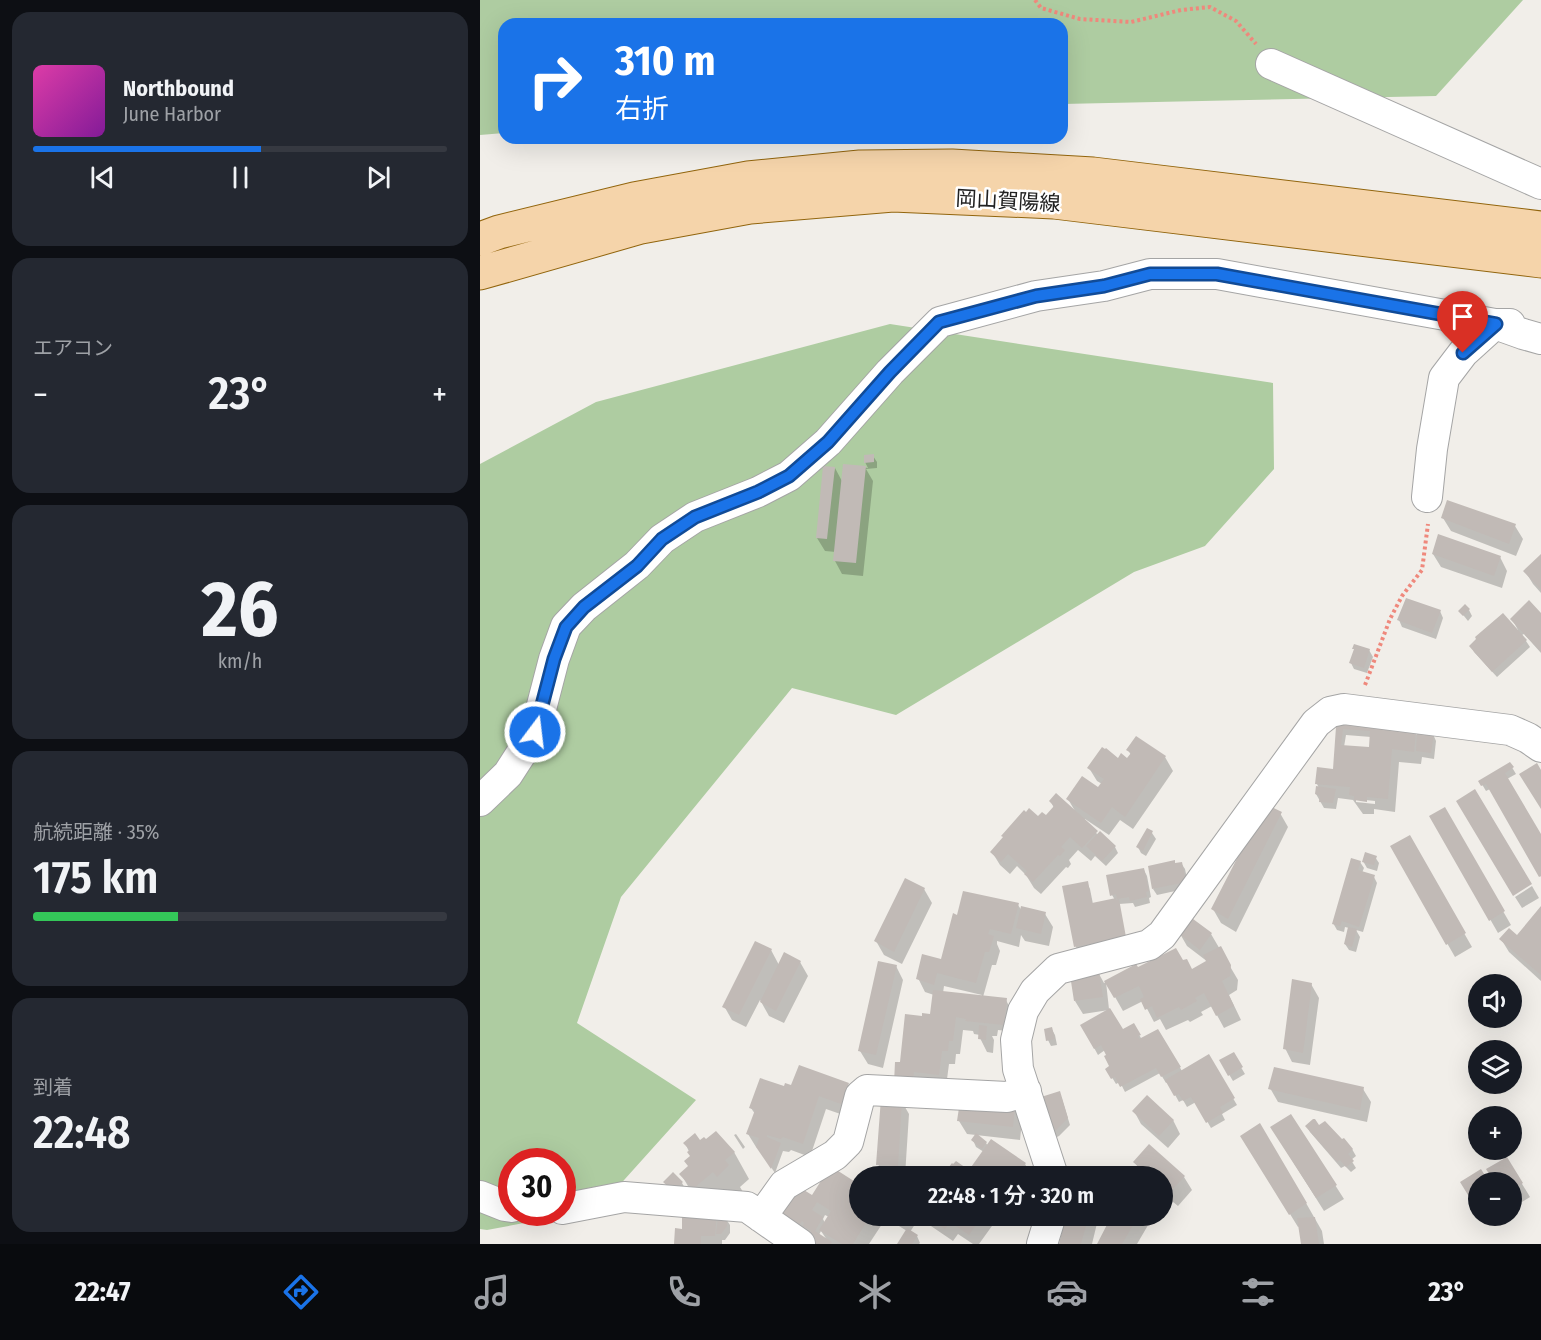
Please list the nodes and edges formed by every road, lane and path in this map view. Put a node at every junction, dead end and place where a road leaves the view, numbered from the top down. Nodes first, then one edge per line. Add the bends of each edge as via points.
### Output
1 (1035, 0) edge
2 (1271, 64) joint
3 (1541, 184) edge
4 (1541, 228) edge
5 (480, 239) edge
6 (1541, 261) edge
7 (480, 273) edge
8 (1496, 324) junction
9 (1541, 324) edge
10 (1541, 339) edge
11 (1427, 497) joint
12 (1358, 711) junction
13 (1541, 747) edge
14 (480, 801) edge
15 (1026, 1091) junction
16 (1050, 1166) edge
17 (480, 1196) edge
18 (498, 1203) edge
19 (576, 1206) edge
20 (761, 1217) junction
21 (1048, 1226) edge
22 (800, 1244) edge
23 (1042, 1244) edge

1 - 2 path via 1041,8 1080,19 1131,22 1210,7 1236,21
2 - 3 street
4 - 5 main road, 岡山賀陽線 via 1093,174 952,166 860,167 748,178 634,199
6 - 7 main road, 岡山賀陽線 via 1054,202 893,195 750,207 641,227
8 - 9 street
8 - 10 street
8 - 11 street via 1463,353 1444,378
8 - 14 street via 1217,274 1150,274 1104,286 1036,296 939,322 828,442 789,476 695,517 662,539 637,566 584,607 566,627 535,732 508,774
11 - 12 path via 1431,508 1422,570 1390,620
12 - 13 street via 1510,730
12 - 15 street via 1330,712 1316,723 1162,935 1149,945 1058,969 1035,991 1023,1011 1016,1040 1018,1069
15 - 16 street
15 - 20 street via 1007,1097 867,1090 860,1096 848,1142 835,1155 784,1185
17 - 18 street
19 - 20 street via 624,1197 747,1207
20 - 22 street
21 - 23 street

